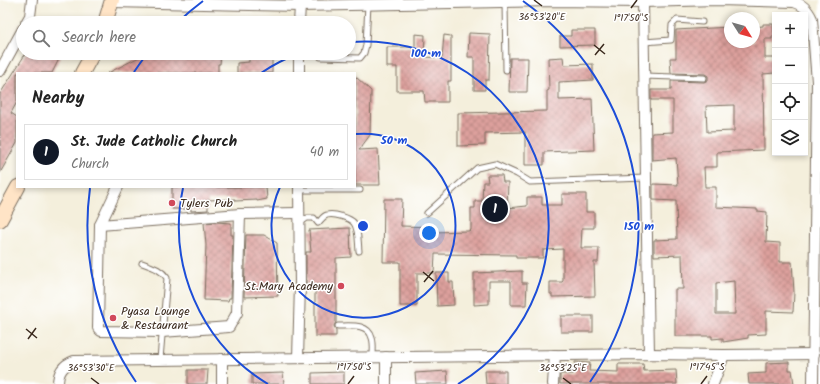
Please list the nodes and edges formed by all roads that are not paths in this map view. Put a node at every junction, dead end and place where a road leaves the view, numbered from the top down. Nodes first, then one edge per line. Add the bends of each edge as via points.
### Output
1 (32, 0) edge
2 (552, 0) edge
3 (112, 1) edge
4 (222, 2) edge
5 (385, 2) edge
6 (505, 2) junction
7 (643, 2) junction
8 (368, 4) junction
9 (300, 6) junction
10 (30, 16) edge
11 (107, 16) edge
12 (300, 16) edge
13 (702, 22) dead end
14 (16, 42) edge
15 (644, 42) junction
16 (356, 58) edge
17 (89, 60) edge
18 (299, 60) edge
19 (506, 70) dead end
20 (0, 71) edge
21 (83, 72) edge
22 (299, 72) edge
23 (644, 76) junction
24 (704, 78) dead end
25 (818, 82) edge
26 (646, 178) junction
27 (17, 188) edge
28 (118, 188) edge
29 (299, 188) edge
30 (360, 190) dead end
31 (427, 213) dead end
32 (240, 214) junction
33 (299, 218) junction
34 (0, 220) edge
35 (100, 225) junction
36 (360, 251) dead end
37 (818, 254) edge
38 (142, 264) dead end
39 (338, 326) dead end
40 (162, 332) junction
41 (650, 354) junction
42 (814, 354) junction
43 (555, 355) junction
44 (724, 355) junction
45 (373, 357) junction
46 (386, 357) junction
47 (298, 358) junction
48 (160, 359) junction
49 (222, 359) junction
50 (58, 384) edge
51 (222, 384) edge
52 (386, 384) edge
53 (553, 384) edge
54 (713, 384) edge
55 (813, 384) edge

1 - 10 street
2 - 6 street
2 - 7 street
3 - 4 street
3 - 11 main road
4 - 9 street
5 - 6 street
5 - 8 street
6 - 19 lane
7 - 15 street
7 - 25 street via 717,0 800,3 812,19
8 - 9 street
8 - 16 lane via 366,45 364,53 360,58
9 - 12 street
13 - 15 lane via 677,20 672,26 671,40
14 - 20 street
15 - 23 street
17 - 21 main road
18 - 22 street
23 - 24 lane
23 - 26 street
25 - 37 street
26 - 31 lane via 530,182 495,164 477,168
26 - 41 street
27 - 34 main road
28 - 35 street
29 - 30 lane
29 - 33 street
32 - 33 street
32 - 35 street
32 - 40 street via 237,313 229,327
33 - 36 lane via 314,218 318,223 324,216 332,214 349,219 356,227
33 - 47 street
35 - 40 street via 98,328 101,331
37 - 42 street
38 - 40 lane via 157,268 167,278
39 - 45 lane via 361,326 368,332 372,337
40 - 48 lane
41 - 43 street
41 - 44 street
42 - 44 street
42 - 55 street
43 - 46 street
43 - 53 street
44 - 54 street
45 - 46 street
45 - 47 street
46 - 52 street
47 - 49 street
48 - 49 street
48 - 50 street via 74,360 63,367
49 - 51 street

